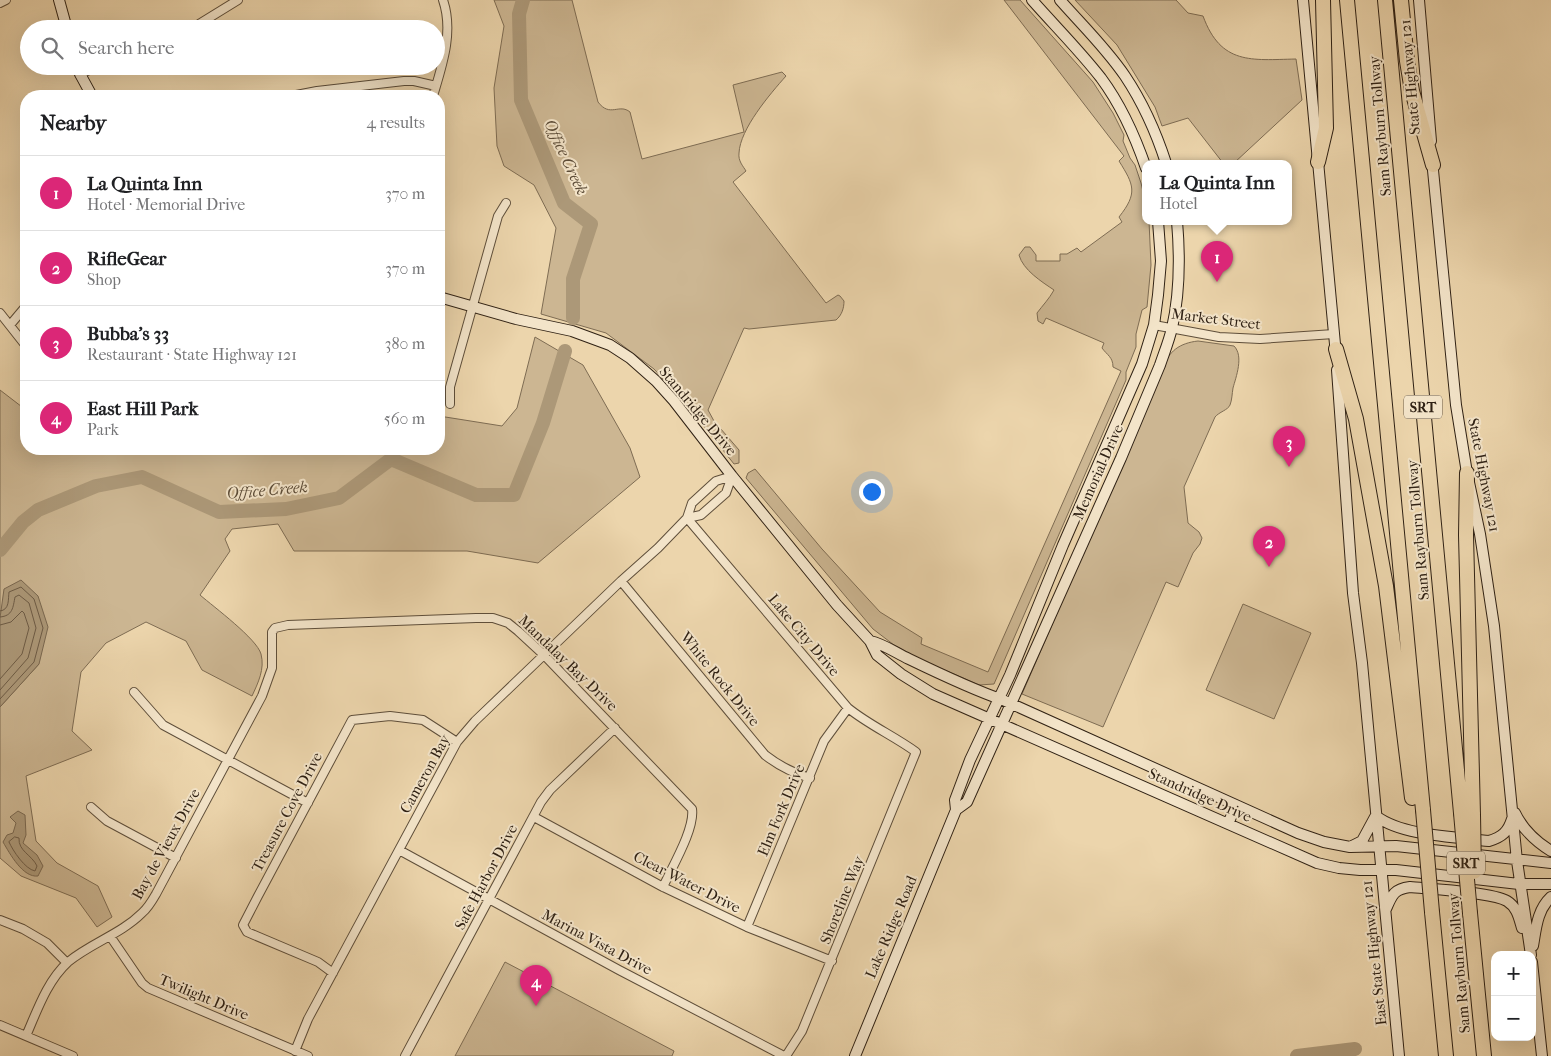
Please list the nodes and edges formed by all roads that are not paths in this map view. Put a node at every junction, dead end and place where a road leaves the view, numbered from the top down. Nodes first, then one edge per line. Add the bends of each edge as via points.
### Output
1 (6, 0) edge
2 (59, 0) edge
3 (238, 0) edge
4 (443, 0) edge
5 (1032, 0) edge
6 (1060, 0) edge
7 (1303, 0) edge
8 (1322, 0) edge
9 (1346, 0) edge
10 (1385, 0) edge
11 (1401, 0) edge
12 (1419, 0) edge
13 (0, 3) edge
14 (65, 20) edge
15 (206, 20) edge
16 (445, 51) edge
17 (82, 75) edge
18 (439, 75) edge
19 (436, 86) junction
20 (89, 90) edge
21 (339, 90) edge
22 (435, 90) edge
23 (1143, 160) edge
24 (1165, 160) edge
25 (1318, 162) junction
26 (1433, 165) junction
27 (506, 203) dead end
28 (1158, 225) edge
29 (1177, 225) edge
30 (445, 300) edge
31 (472, 308) junction
32 (0, 313) edge
33 (20, 313) edge
34 (10, 325) junction
35 (1154, 325) junction
36 (1172, 329) junction
37 (1334, 334) junction
38 (20, 338) edge
39 (1336, 349) junction
40 (450, 404) dead end
41 (1467, 473) junction
42 (732, 476) junction
43 (687, 518) junction
44 (621, 581) junction
45 (275, 628) joint
46 (870, 641) junction
47 (544, 655) junction
48 (134, 692) dead end
49 (999, 699) junction
50 (1011, 704) junction
51 (848, 708) junction
52 (989, 719) junction
53 (1002, 725) junction
54 (615, 728) junction
55 (457, 742) junction
56 (916, 752) joint
57 (229, 760) junction
58 (810, 778) junction
59 (308, 803) junction
60 (1236, 805) junction
61 (1512, 806) junction
62 (91, 807) dead end
63 (1418, 809) junction
64 (956, 810) junction
65 (1467, 814) junction
66 (1376, 816) junction
67 (534, 817) junction
68 (1513, 818) junction
69 (1228, 824) junction
70 (1350, 847) junction
71 (1378, 847) junction
72 (399, 850) junction
73 (1551, 851) edge
74 (176, 858) junction
75 (1517, 861) junction
76 (1551, 863) edge
77 (1381, 870) junction
78 (1519, 884) junction
79 (1551, 884) edge
80 (663, 887) junction
81 (1551, 897) edge
82 (488, 899) junction
83 (1385, 910) junction
84 (0, 920) edge
85 (747, 927) junction
86 (110, 936) junction
87 (1530, 951) edge
88 (1530, 951) edge
89 (1532, 951) edge
90 (832, 961) junction
91 (68, 963) junction
92 (333, 973) junction
93 (1536, 996) edge
94 (0, 1025) edge
95 (26, 1036) junction
96 (295, 1050) junction
97 (73, 1056) edge
98 (308, 1056) edge
99 (405, 1056) edge
100 (785, 1056) edge
101 (855, 1056) edge
102 (1399, 1056) edge
103 (1446, 1056) edge
104 (1484, 1056) edge
105 (1542, 1056) edge

1 - 13 street
2 - 14 street
3 - 15 street
4 - 16 street via 447,21
5 - 23 street via 1102,80 1124,117
6 - 24 street via 1125,76 1146,111
7 - 25 street
8 - 25 highway via 1326,128
9 - 63 highway, Sam Rayburn Tollway / SRT
10 - 65 highway, Sam Rayburn Tollway / SRT
11 - 26 highway via 1412,91
12 - 26 street, State Highway 121
17 - 20 street
18 - 19 street
19 - 21 street via 404,80
19 - 22 street
25 - 37 street
26 - 41 street, State Highway 121 via 1456,405
27 - 31 street via 498,216
28 - 35 street, Memorial Drive via 1161,260
29 - 36 street, Memorial Drive via 1180,250
30 - 31 street, Standridge Drive
31 - 40 street via 450,387
31 - 42 street, Standridge Drive via 572,331 621,352 674,401
32 - 34 street
33 - 34 street
34 - 38 street
35 - 36 street, Market Street
35 - 49 street, Memorial Drive via 1142,364
36 - 37 street, Market Street via 1219,337 1260,339
36 - 50 street, Memorial Drive via 1128,441
37 - 39 street
39 - 63 highway via 1356,419 1386,586
39 - 66 street via 1353,593
41 - 61 street, State Highway 121 via 1493,618
41 - 65 highway
42 - 43 street, Cameron Bay via 716,481 692,503
42 - 43 street, Cameron Bay via 726,493 701,515
42 - 46 street, Standridge Drive
43 - 44 street, Cameron Bay
43 - 51 street, Lake City Drive
44 - 47 street, Cameron Bay
44 - 58 street, White Rock Drive via 765,755 777,765
45 - 47 street, Mandalay Bay Drive via 493,618 508,622
45 - 57 street, Bay de Vieux Drive via 268,681
46 - 49 street, Standridge Drive
46 - 52 street, Standridge Drive via 877,655 901,674 933,694
47 - 54 street, Mandalay Bay Drive
47 - 55 street, Cameron Bay
48 - 57 street via 163,725
49 - 50 street, Standridge Drive
49 - 52 street, Memorial Drive
50 - 53 street, Memorial Drive
50 - 60 street, Standridge Drive
51 - 56 street, Lake City Drive
51 - 58 street, Elm Fork Drive via 824,742
52 - 53 street, Standridge Drive
52 - 64 street, Lake Ridge Road via 955,800
53 - 64 street, Lake Ridge Road via 967,802
53 - 69 street, Standridge Drive
54 - 67 street, Safe Harbor Drive via 550,790
54 - 80 street, Mandalay Bay Drive via 692,809 694,818
55 - 59 street, Treasure Cove Drive via 423,720 390,716 352,720
55 - 72 street, Cameron Bay
56 - 90 street, Shoreline Way
57 - 59 street
57 - 74 street, Bay de Vieux Drive
58 - 85 street, Elm Fork Drive
59 - 92 street, Treasure Cove Drive via 243,925 247,932 318,962
60 - 69 street
60 - 70 street, Standridge Drive via 1324,842
61 - 68 street, State Highway 121
61 - 73 street via 1520,824 1536,842
62 - 74 street via 107,821
63 - 103 highway, Sam Rayburn Tollway / SRT, bridge via 1427,865
64 - 101 street, Lake Ridge Road
65 - 104 highway, Sam Rayburn Tollway / SRT, bridge via 1470,913
66 - 68 street via 1386,824 1404,830 1489,841 1500,838
66 - 70 street via 1362,841
66 - 71 street
67 - 80 street, Clear Water Drive
67 - 82 street, Safe Harbor Drive
68 - 75 street, State Highway 121
69 - 77 street, Standridge Drive via 1317,863 1339,868
70 - 71 street, Standridge Drive
71 - 75 street, Standridge Drive via 1396,846
71 - 77 street, East State Highway 121
72 - 82 street, Marina Vista Drive
72 - 92 street, Cameron Bay
74 - 86 street, Bay de Vieux Drive via 143,913
75 - 76 street, Standridge Drive
75 - 78 street, State Highway 121
77 - 78 street, Standridge Drive
77 - 83 street, East State Highway 121
78 - 79 street, Standridge Drive
78 - 87 street, State Highway 121
80 - 85 street, Clear Water Drive
81 - 89 street via 1538,918
82 - 99 street, Safe Harbor Drive
82 - 100 street, Marina Vista Drive
83 - 88 street via 1393,894 1402,888 1493,896 1515,908
83 - 102 street, East State Highway 121
84 - 91 street via 48,943
85 - 90 street, Clear Water Drive
86 - 91 street, Bay de Vieux Drive
86 - 96 street, Twilight Drive via 148,988
90 - 100 street, Shoreline Way via 802,1031
91 - 95 street, Bay de Vieux Drive via 46,991
92 - 96 street, Cameron Bay
93 - 105 street
94 - 95 street
95 - 97 street
96 - 98 street, Twilight Drive

